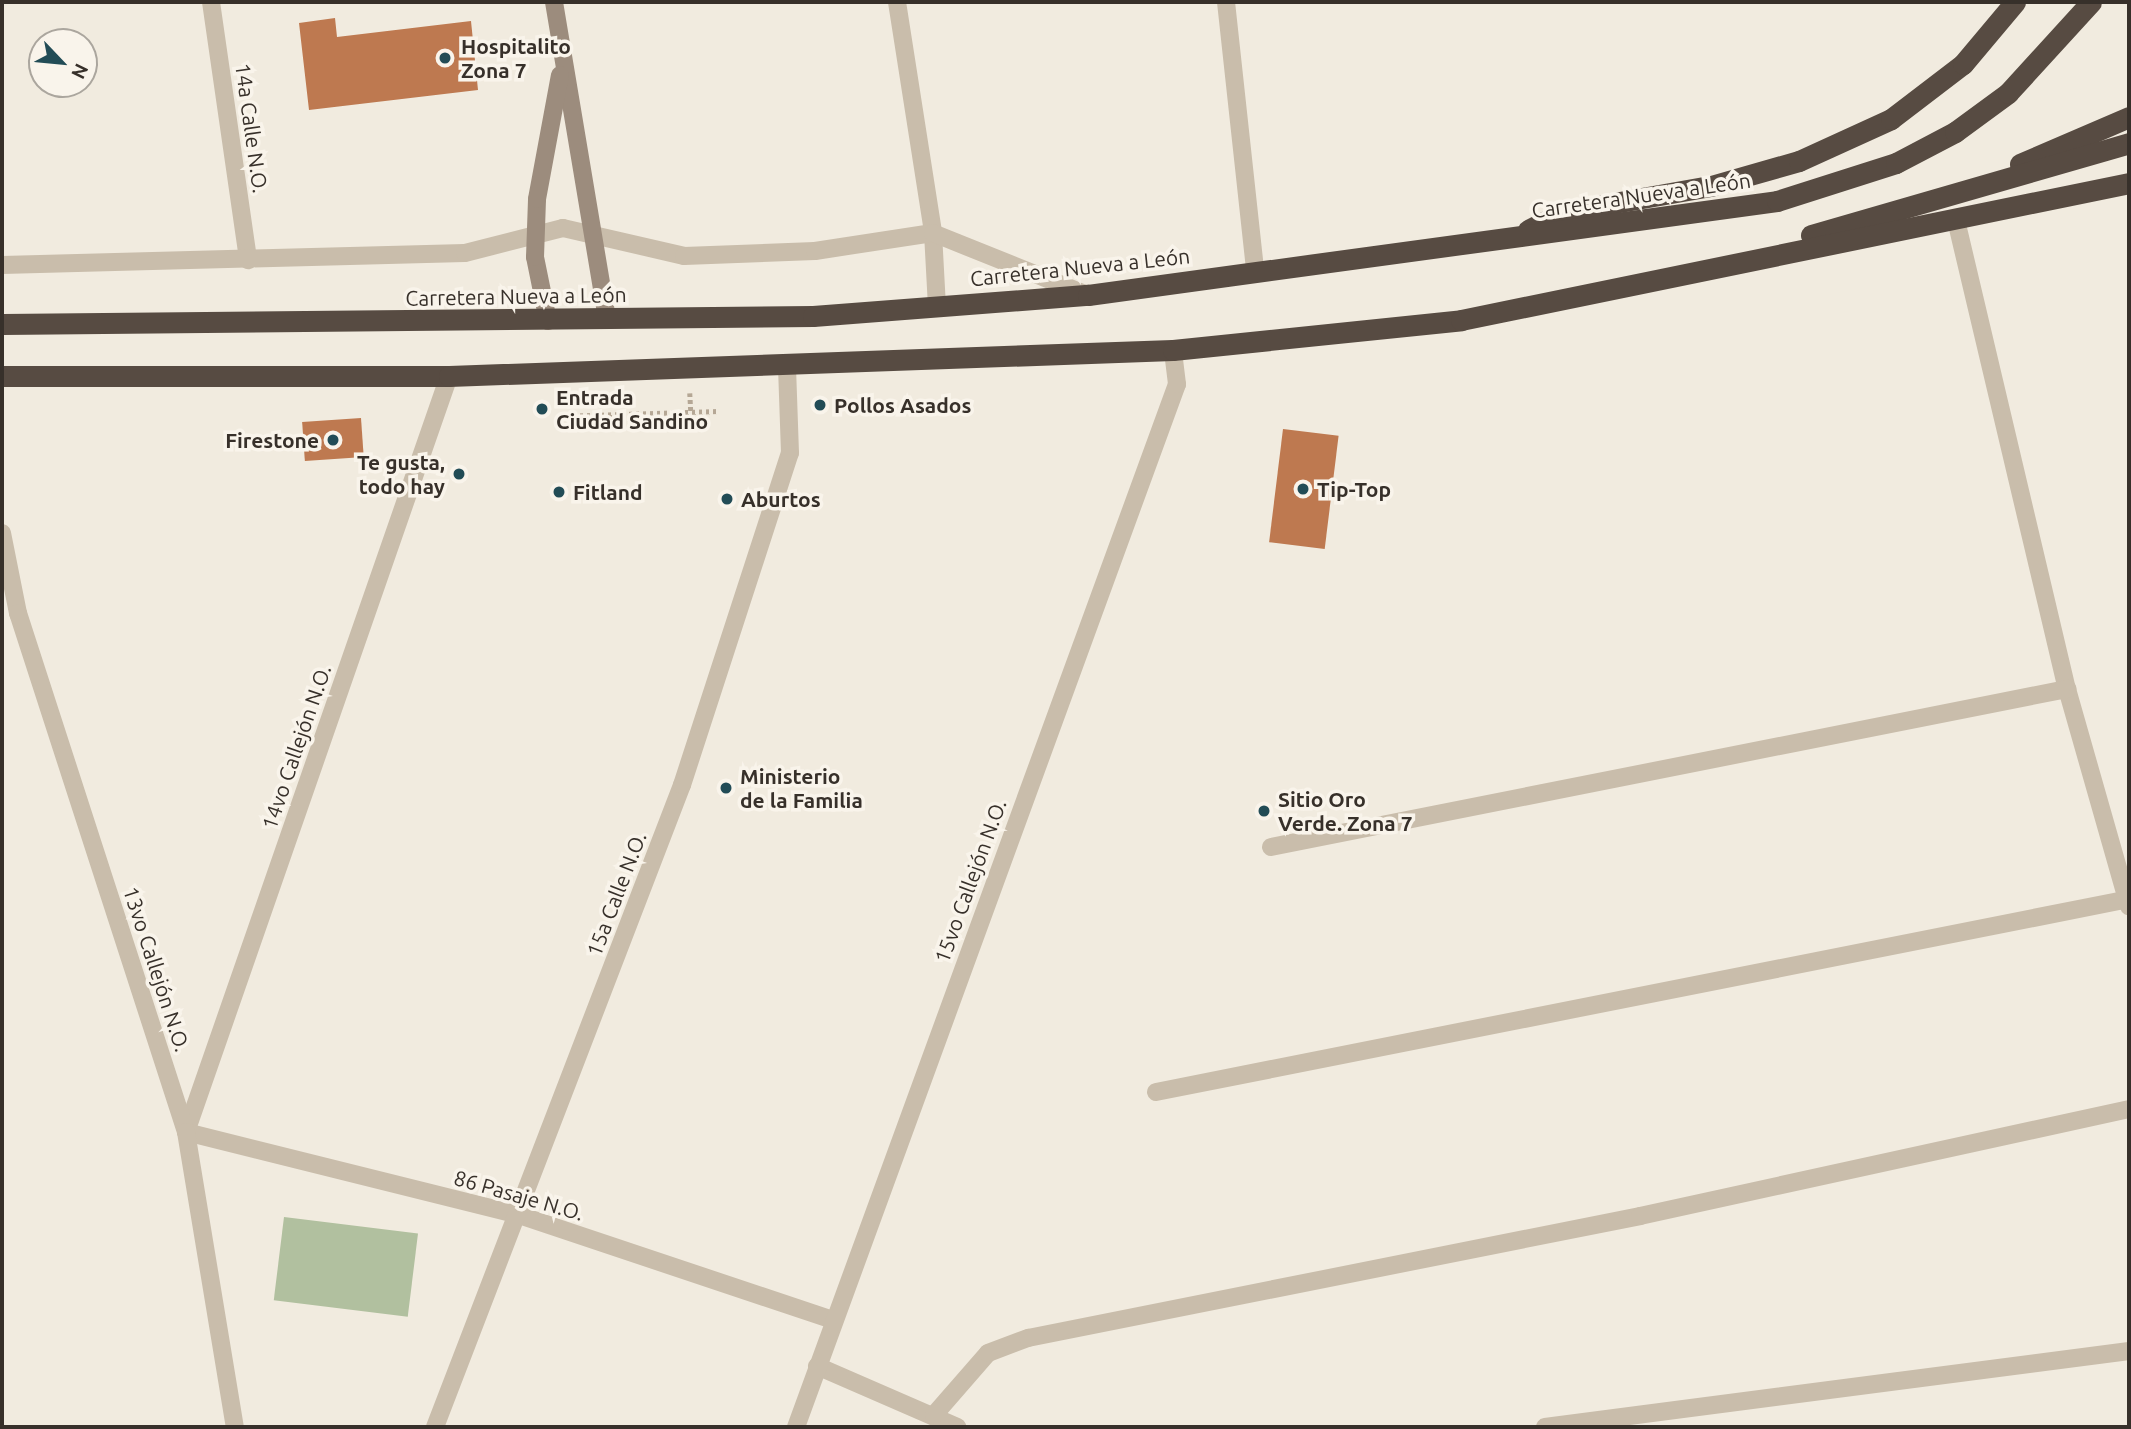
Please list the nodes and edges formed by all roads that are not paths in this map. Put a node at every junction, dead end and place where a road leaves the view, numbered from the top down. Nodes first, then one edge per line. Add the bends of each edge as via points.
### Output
1 (211, 2) edge
2 (554, 2) edge
3 (897, 2) edge
4 (1226, 2) edge
5 (2015, 2) edge
6 (2091, 2) edge
7 (562, 68) junction
8 (2129, 117) edge
9 (2129, 143) edge
10 (2129, 183) edge
11 (1948, 196) junction
12 (1956, 220) junction
13 (933, 233) junction
14 (535, 236) junction
15 (596, 236) junction
16 (1512, 238) junction
17 (248, 260) junction
18 (2, 265) edge
19 (1255, 270) junction
20 (1626, 284) junction
21 (1088, 295) junction
22 (937, 307) junction
23 (607, 320) junction
24 (548, 321) junction
25 (2, 324) edge
26 (1172, 350) junction
27 (787, 365) junction
28 (2, 376) edge
29 (449, 376) junction
30 (2, 533) edge
31 (2067, 689) junction
32 (1270, 847) dead end
33 (2129, 901) edge
34 (1156, 1092) dead end
35 (2129, 1109) edge
36 (186, 1132) junction
37 (519, 1215) junction
38 (833, 1320) junction
39 (2129, 1351) edge
40 (817, 1366) junction
41 (934, 1415) junction
42 (232, 1427) edge
43 (435, 1427) edge
44 (796, 1427) edge
45 (957, 1427) edge
46 (1545, 1427) edge

1 - 17 street, 14a Calle N.O.
2 - 7 street
3 - 13 street
4 - 19 street
5 - 16 highway via 1963,64 1891,119 1800,162 1711,186 1563,212
6 - 16 highway, Carretera Nueva a León via 2008,93 1955,132 1896,163 1777,201
7 - 14 street via 540,165
7 - 15 street
8 - 11 highway
9 - 11 highway
10 - 12 highway
11 - 20 highway
12 - 20 highway
12 - 31 street
13 - 15 street via 815,251 684,256
13 - 21 street
13 - 22 street
14 - 15 street via 563,228
14 - 17 street via 465,253
14 - 24 street
15 - 23 street
16 - 19 highway, Carretera Nueva a León
17 - 18 street
19 - 21 highway, Carretera Nueva a León
20 - 26 highway via 1461,320
21 - 22 highway, Carretera Nueva a León
22 - 23 highway, Carretera Nueva a León
23 - 24 highway, Carretera Nueva a León
24 - 25 highway, Carretera Nueva a León
26 - 27 highway
26 - 38 street, 15vo Callejón N.O. via 1177,384
27 - 29 highway
27 - 37 street, 15a Calle N.O. via 790,453 682,785
28 - 29 highway
29 - 36 street, 14vo Callejón N.O.
30 - 36 street, 13vo Callejón N.O. via 18,613
31 - 32 street
31 - 33 street
33 - 34 street
35 - 41 street via 1640,1216 1028,1338 988,1353
36 - 37 street, 86 Pasaje N.O.
36 - 42 street, 13vo Callejón N.O.
37 - 38 street, 86 Pasaje N.O.
37 - 43 street, 15a Calle N.O.
38 - 40 street, 15vo Callejón N.O.
39 - 46 street
40 - 41 street
40 - 44 street, 15vo Callejón N.O.
41 - 45 street

